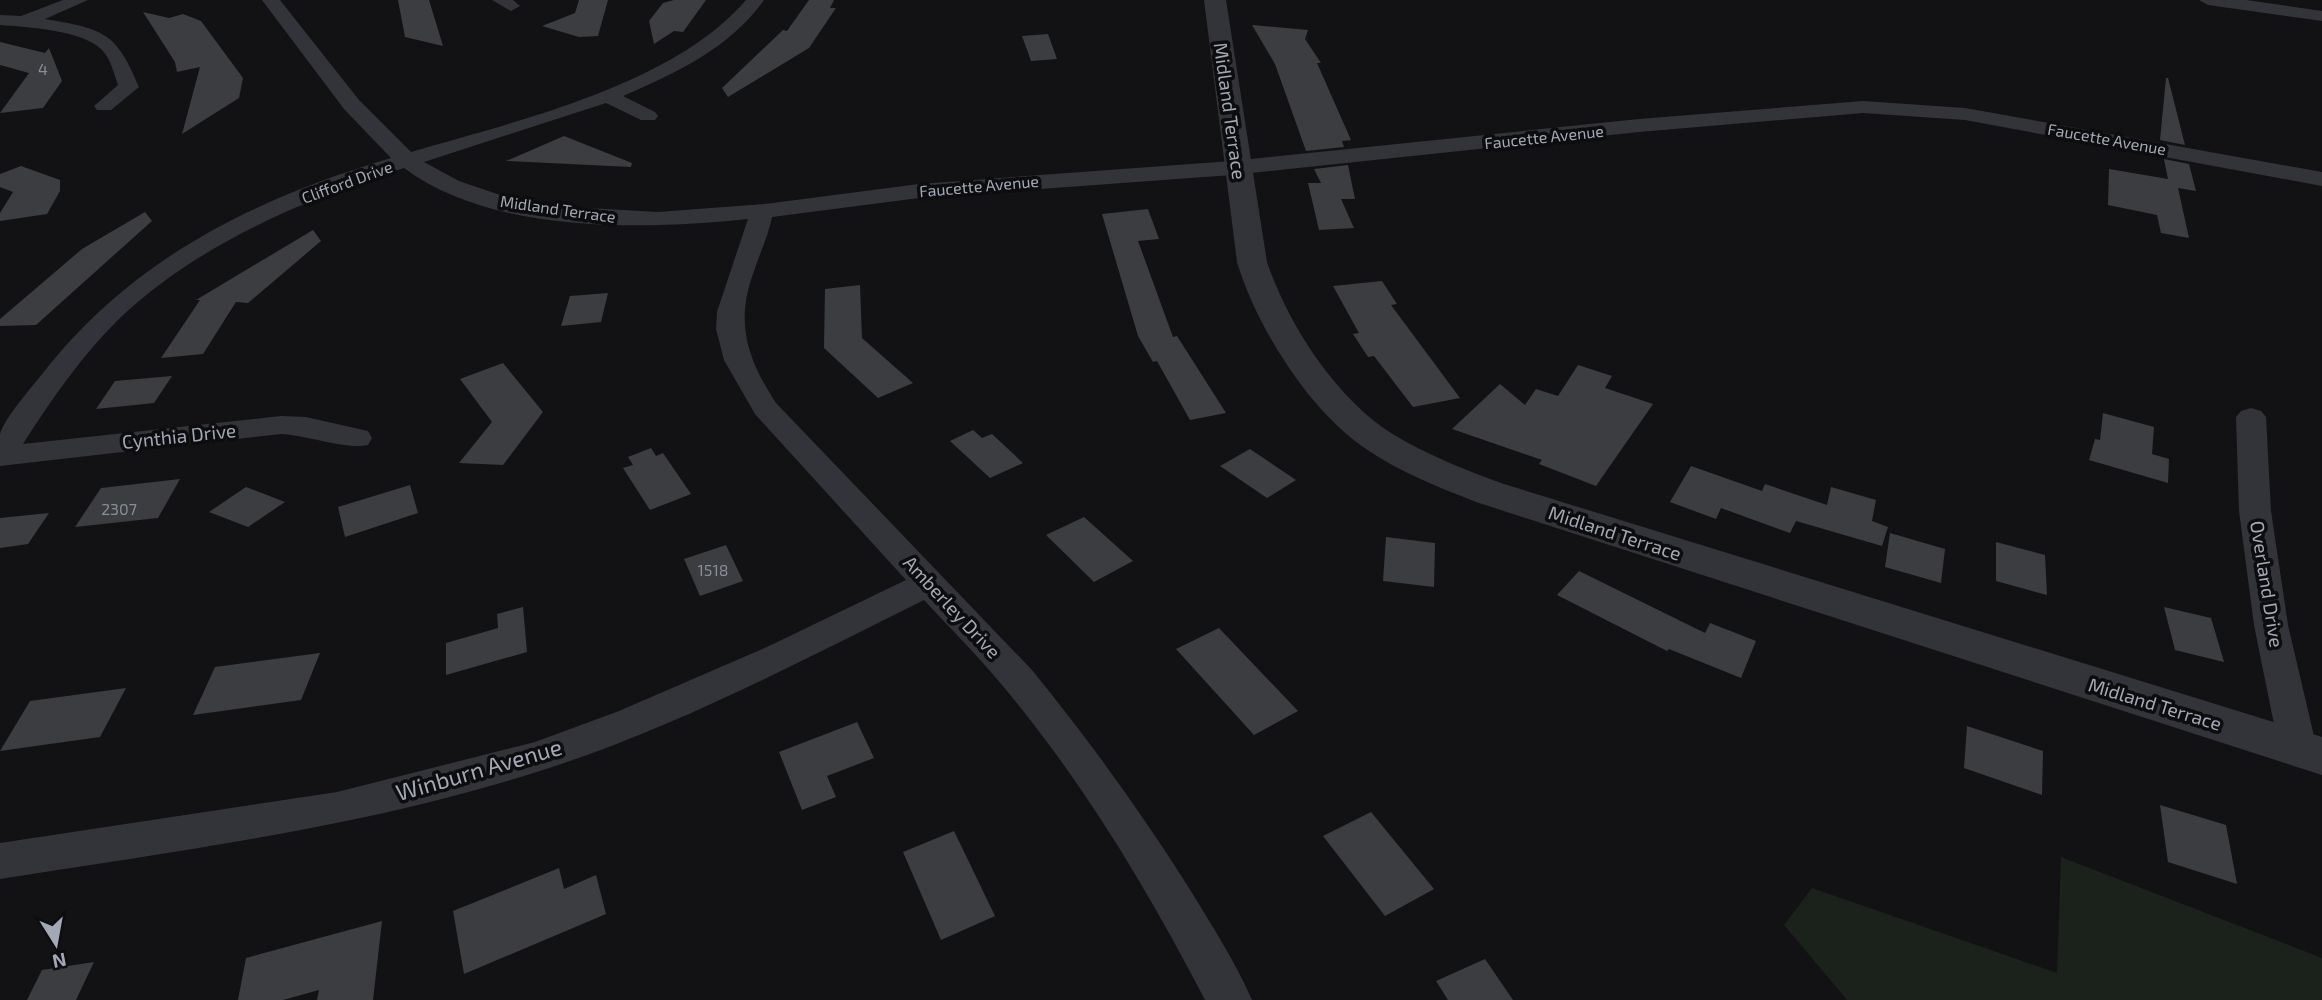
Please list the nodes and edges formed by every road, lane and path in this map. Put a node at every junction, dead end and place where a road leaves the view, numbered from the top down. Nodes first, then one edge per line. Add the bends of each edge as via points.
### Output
1 (79, 0) edge
2 (271, 0) edge
3 (755, 0) edge
4 (1215, 0) edge
5 (2208, 0) edge
6 (2322, 16) edge
7 (6, 25) edge
8 (608, 96) junction
9 (104, 106) dead end
10 (649, 116) dead end
11 (406, 161) junction
12 (1238, 168) junction
13 (2322, 179) edge
14 (761, 213) junction
15 (2251, 417) dead end
16 (358, 438) dead end
17 (0, 456) edge
18 (930, 583) junction
19 (2310, 752) edge
20 (0, 861) edge
21 (1229, 1000) edge

1 - 7 street
2 - 11 street, Midland Terrace via 373,129
3 - 8 street, Clifford Drive via 732,26 697,53
4 - 12 street, Midland Terrace
5 - 6 street
7 - 9 street via 60,27 107,43 129,87
8 - 10 street
8 - 11 street, Clifford Drive via 545,121
11 - 14 street, Midland Terrace via 455,188 541,210 655,220
11 - 17 street, Clifford Drive via 255,219 142,288 111,312 67,360
12 - 13 street, Faucette Avenue via 1874,107 1965,114
12 - 14 street, Faucette Avenue via 900,193
12 - 19 street, Midland Terrace via 1256,278 1285,337 1337,405 1405,458 1490,493
14 - 18 street, Amberley Drive via 730,307 729,340 735,358 765,408
15 - 19 street, Overland Drive via 2255,511 2271,625
16 - 17 street, Cynthia Drive via 281,425
18 - 20 street, Winburn Avenue via 757,666 540,756 337,809
18 - 21 street, Amberley Drive via 1019,680 1105,792 1185,916

